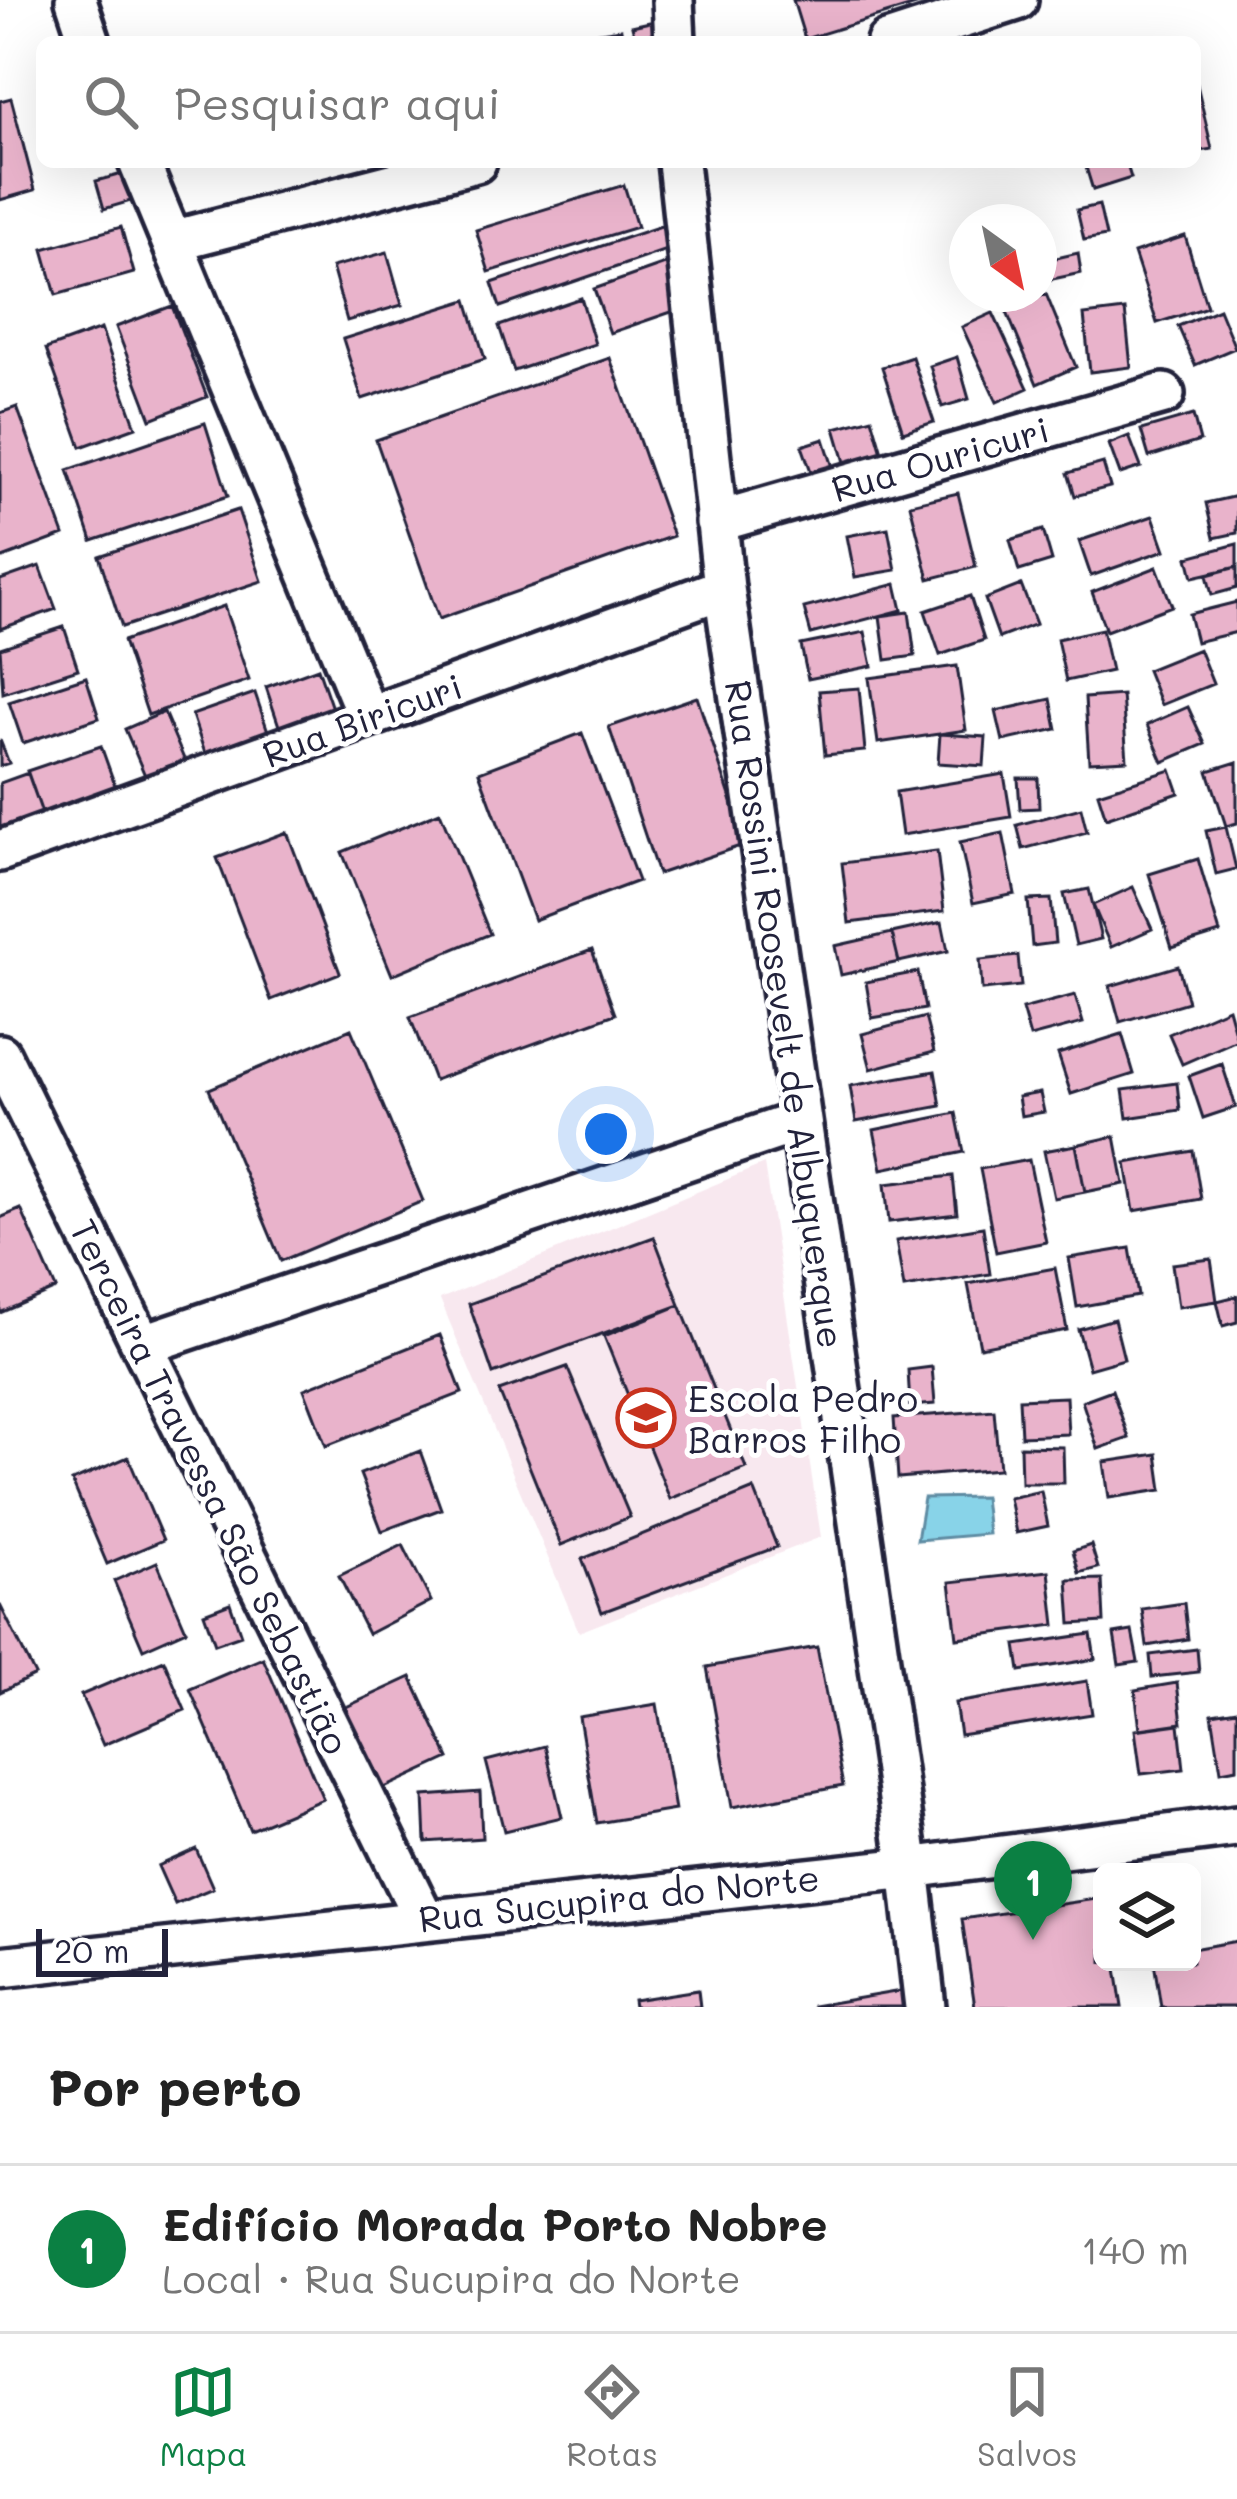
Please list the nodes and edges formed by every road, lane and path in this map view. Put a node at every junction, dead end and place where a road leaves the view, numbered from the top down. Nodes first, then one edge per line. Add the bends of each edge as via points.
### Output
1 (76, 0) edge
2 (673, 0) edge
3 (1018, 0) edge
4 (88, 36) edge
5 (676, 36) edge
6 (906, 36) edge
7 (142, 168) edge
8 (453, 168) edge
9 (679, 168) edge
10 (172, 241) junction
11 (1164, 394) dead end
12 (716, 522) junction
13 (724, 588) junction
14 (368, 717) junction
15 (0, 851) edge
16 (0, 1055) edge
17 (801, 1121) junction
18 (142, 1345) junction
19 (1237, 1826) edge
20 (909, 1868) junction
21 (422, 1917) junction
22 (0, 1966) edge
23 (925, 2007) edge

1 - 4 street
2 - 5 street
3 - 6 street
7 - 10 street
8 - 10 street
9 - 12 street, Rua Rossini Roosevelt de Albuquerque
10 - 14 street
11 - 12 street, Rua Ouricuri
12 - 13 street, Rua Rossini Roosevelt de Albuquerque
13 - 14 street, Rua Biricuri
13 - 17 street, Rua Rossini Roosevelt de Albuquerque
14 - 15 street, Rua Biricuri
16 - 18 street, Terceira Travessa São Sebastião
17 - 18 street
17 - 20 street, Rua Rossini Roosevelt de Albuquerque
18 - 21 street, Terceira Travessa São Sebastião
19 - 20 street, Rua Sucupira do Norte
20 - 21 street, Rua Sucupira do Norte
20 - 23 street, Rua Rossini Roosevelt de Albuquerque
21 - 22 street, Rua Sucupira do Norte

